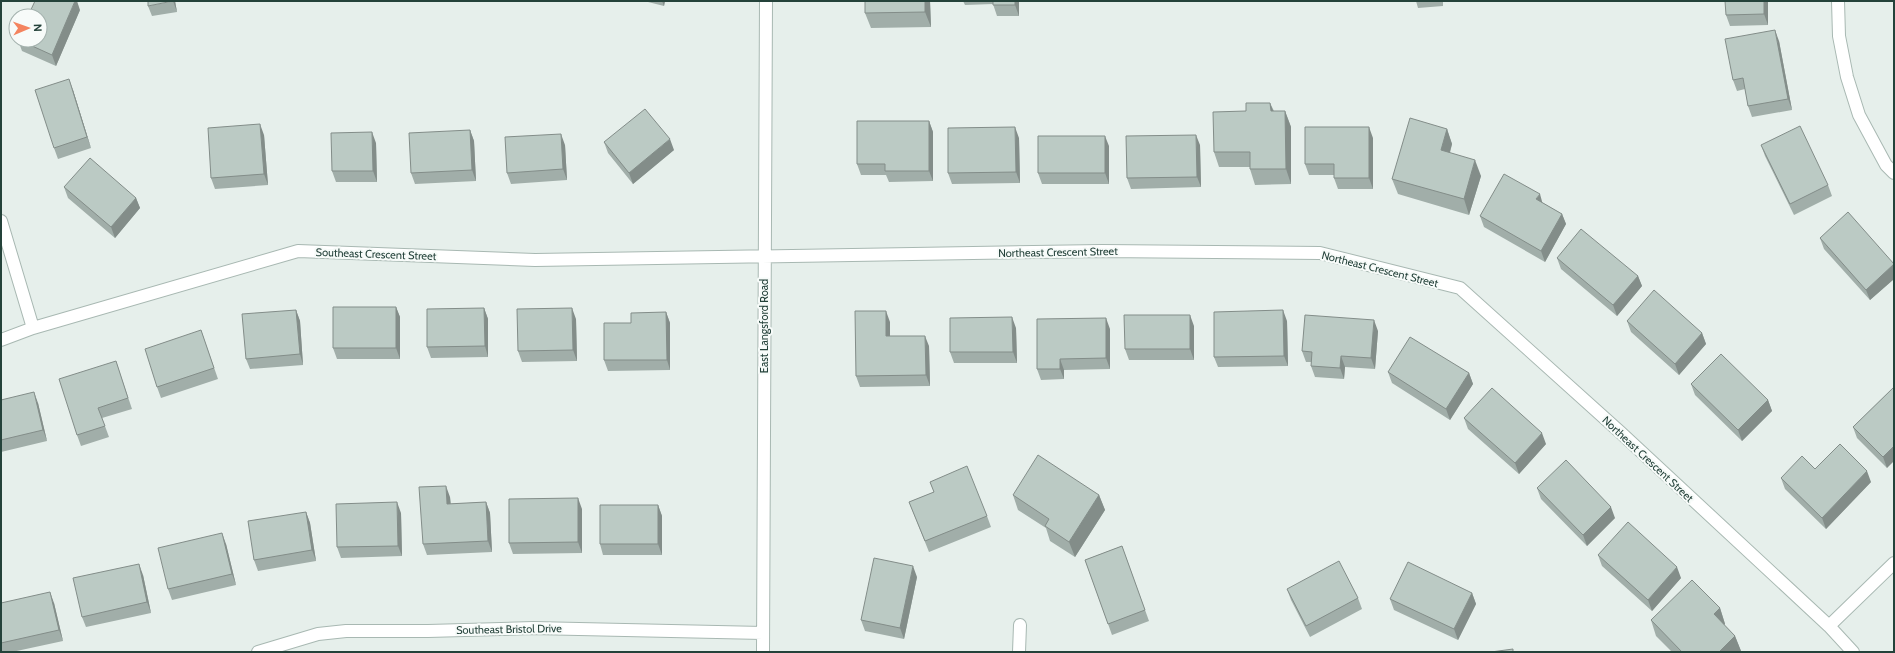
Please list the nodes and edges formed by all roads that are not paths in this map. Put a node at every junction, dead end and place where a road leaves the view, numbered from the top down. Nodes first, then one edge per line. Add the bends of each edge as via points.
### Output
1 (766, 1) edge
2 (1838, 1) edge
3 (1894, 173) edge
4 (1, 221) edge
5 (764, 257) junction
6 (33, 328) junction
7 (1, 340) edge
8 (1894, 564) edge
9 (1020, 625) dead end
10 (1829, 626) junction
11 (763, 633) junction
12 (258, 652) edge
13 (763, 652) edge
14 (1018, 652) edge
15 (1853, 652) edge

1 - 5 street, East Langsford Road
2 - 3 street via 1839,36 1847,77 1859,115 1886,165
4 - 6 street
5 - 6 street, Southeast Crescent Street via 535,260 298,251
5 - 10 street, Northeast Crescent Street via 1102,251 1320,253 1460,288
5 - 11 street, East Langsford Road
6 - 7 street, Southeast Crescent Street
8 - 10 street
9 - 14 street
10 - 15 street, Northeast Crescent Street
11 - 12 street, Southeast Bristol Drive via 533,628 346,631 318,634
11 - 13 street, East Langsford Road

